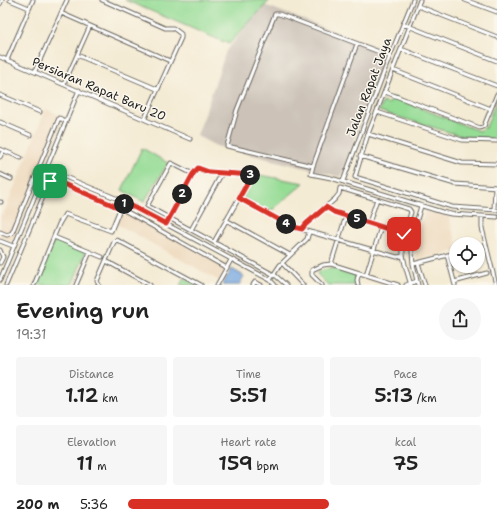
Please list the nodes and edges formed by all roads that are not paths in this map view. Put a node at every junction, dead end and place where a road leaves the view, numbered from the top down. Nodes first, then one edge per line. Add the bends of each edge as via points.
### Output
1 (2, 0) edge
2 (10, 0) edge
3 (33, 0) edge
4 (67, 0) edge
5 (102, 0) edge
6 (413, 0) edge
7 (420, 0) edge
8 (465, 0) edge
9 (0, 4) edge
10 (418, 6) junction
11 (29, 8) junction
12 (497, 12) edge
13 (61, 13) junction
14 (403, 24) junction
15 (90, 26) junction
16 (409, 27) junction
17 (497, 37) edge
18 (357, 44) junction
19 (401, 49) junction
20 (77, 55) junction
21 (390, 56) junction
22 (0, 57) edge
23 (7, 60) junction
24 (170, 61) junction
25 (497, 61) edge
26 (393, 70) junction
27 (35, 72) junction
28 (64, 84) junction
29 (497, 86) edge
30 (157, 89) junction
31 (79, 90) junction
32 (385, 92) junction
33 (497, 94) edge
34 (0, 95) edge
35 (491, 108) junction
36 (40, 112) dead end
37 (377, 112) junction
38 (144, 118) junction
39 (66, 121) junction
40 (0, 122) edge
41 (368, 134) junction
42 (30, 135) dead end
43 (190, 139) dead end
44 (497, 141) edge
45 (1, 150) edge
46 (360, 156) junction
47 (0, 157) edge
48 (20, 158) dead end
49 (497, 164) edge
50 (313, 166) junction
51 (46, 169) junction
52 (222, 173) junction
53 (0, 174) edge
54 (193, 174) junction
55 (11, 179) dead end
56 (343, 182) junction
57 (496, 187) edge
58 (239, 198) junction
59 (377, 199) junction
60 (124, 202) junction
61 (421, 206) junction
62 (326, 207) junction
63 (121, 209) junction
64 (495, 210) edge
65 (346, 216) junction
66 (482, 216) junction
67 (169, 217) junction
68 (497, 217) edge
69 (226, 220) junction
70 (369, 223) junction
71 (166, 224) junction
72 (381, 227) junction
73 (302, 229) junction
74 (191, 230) junction
75 (0, 232) edge
76 (309, 232) junction
77 (404, 234) junction
78 (54, 237) junction
79 (339, 240) junction
80 (0, 241) edge
81 (214, 242) junction
82 (14, 246) junction
83 (0, 250) edge
84 (373, 250) junction
85 (90, 252) junction
86 (447, 255) joint
87 (290, 256) junction
88 (403, 256) junction
89 (102, 257) dead end
90 (231, 260) junction
91 (106, 261) junction
92 (0, 263) edge
93 (282, 263) junction
94 (418, 263) junction
95 (331, 264) junction
96 (412, 264) junction
97 (226, 268) junction
98 (359, 273) junction
99 (487, 273) dead end
100 (273, 275) junction
101 (366, 275) junction
102 (0, 280) edge
103 (270, 280) junction
104 (385, 283) edge
105 (418, 283) edge
106 (455, 283) edge
107 (98, 284) edge
108 (253, 284) edge
109 (410, 284) edge
110 (6, 285) edge
111 (34, 285) edge
112 (76, 285) edge
113 (150, 285) edge
114 (201, 285) edge
115 (217, 285) edge
116 (260, 285) edge
117 (275, 285) edge
118 (286, 285) edge
119 (303, 285) edge
120 (322, 285) edge
121 (358, 285) edge
122 (398, 285) edge
123 (406, 285) edge
124 (425, 285) edge
125 (496, 285) edge

1 - 9 street
2 - 11 street
3 - 11 street
4 - 13 street
5 - 24 street via 165,28 173,28 181,34
6 - 14 street, Jalan Rapat Jaya
7 - 10 street
8 - 12 street
10 - 16 street
10 - 17 street
11 - 23 street
13 - 15 street
13 - 27 street
14 - 16 street
14 - 21 street, Jalan Rapat Jaya
15 - 20 street
15 - 24 street
16 - 19 street
16 - 25 street
18 - 21 street
18 - 50 street
18 - 50 street via 275,14 237,110 227,146
19 - 26 street
19 - 29 street
20 - 28 street
20 - 30 street
21 - 56 street, Jalan Rapat Jaya
22 - 23 street, Persiaran Rapat Baru 20
23 - 27 street, Persiaran Rapat Baru 20
24 - 30 street
26 - 32 street
26 - 35 street
27 - 28 street, Persiaran Rapat Baru 20
28 - 31 street, Persiaran Rapat Baru 20
30 - 38 street
31 - 38 street, Persiaran Rapat Baru 20
31 - 39 street
32 - 35 street via 480,128 484,126
32 - 37 street
33 - 35 street
34 - 36 street
37 - 41 street
37 - 44 street via 462,140
38 - 43 street, Persiaran Rapat Baru 20
39 - 51 street
39 - 75 street via 59,118 12,233 9,235
40 - 42 street
41 - 46 street
41 - 49 street via 462,163
45 - 47 street
45 - 48 street
46 - 57 street via 455,184
46 - 64 street via 354,175 356,178 452,207
50 - 56 street via 311,174
51 - 60 street
51 - 82 street
52 - 54 street via 198,168
52 - 58 street via 252,175
52 - 74 street
53 - 55 street
54 - 67 street
54 - 67 street via 171,163 147,206
56 - 61 street
57 - 64 street
58 - 69 street
58 - 73 street via 290,226
59 - 62 street via 340,188 337,196
59 - 70 street
59 - 77 street via 411,210
60 - 63 street
60 - 71 street
61 - 66 street via 451,214
61 - 96 street via 411,240
62 - 65 street
62 - 73 street
63 - 78 street via 112,231 66,214
63 - 97 street
63 - 110 street via 54,180 50,181
65 - 70 street
65 - 79 street
66 - 68 street
66 - 125 street via 482,228
67 - 71 street
67 - 74 street
69 - 81 street
69 - 87 street
70 - 72 street
71 - 90 street
72 - 77 street
72 - 84 street
73 - 76 street
74 - 81 street
76 - 79 street
76 - 87 street
77 - 88 street
78 - 85 street
78 - 111 street
79 - 84 street
79 - 95 street
80 - 82 street
81 - 100 street
82 - 102 street
83 - 92 street via 3,257
84 - 88 street via 397,257
84 - 101 street
85 - 89 street
85 - 112 street
86 - 94 street
86 - 106 street
87 - 93 street
88 - 109 street
90 - 97 street
90 - 103 street
91 - 107 street
91 - 113 street
91 - 114 street via 114,241 119,241
93 - 100 street
93 - 119 street
94 - 96 street
94 - 124 street
95 - 98 street
95 - 120 street via 312,270 312,275
96 - 105 street
97 - 115 street
98 - 101 street
98 - 121 street
99 - 106 street
100 - 103 street
100 - 118 street
101 - 104 street
103 - 117 street
104 - 122 street
105 - 109 street
108 - 116 street via 255,282
109 - 123 street

